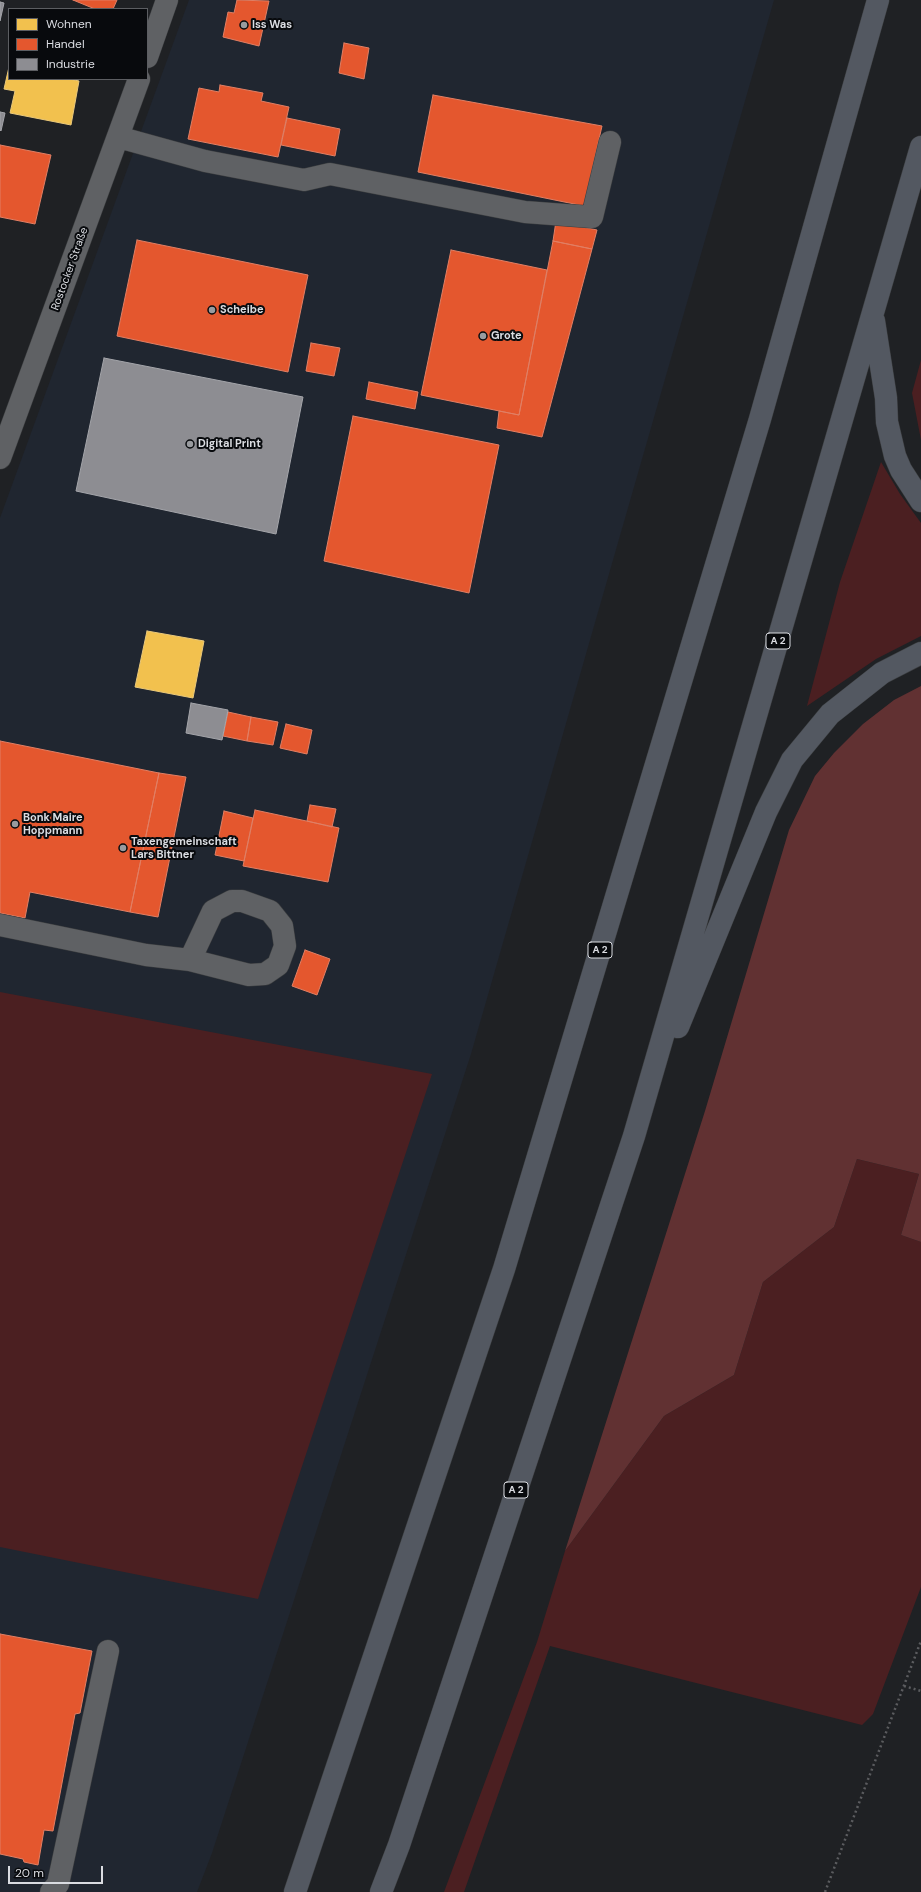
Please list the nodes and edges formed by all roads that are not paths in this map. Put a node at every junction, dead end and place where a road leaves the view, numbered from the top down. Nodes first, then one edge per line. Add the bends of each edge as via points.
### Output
1 (168, 0) edge
2 (878, 0) edge
3 (148, 54) edge
4 (139, 80) edge
5 (118, 137) junction
6 (610, 142) dead end
7 (921, 147) edge
8 (873, 313) junction
9 (0, 458) edge
10 (921, 501) edge
11 (921, 653) edge
12 (0, 925) edge
13 (190, 960) dead end
14 (634, 1136) junction
15 (108, 1651) dead end
16 (51, 1892) edge
17 (295, 1892) edge
18 (381, 1892) edge

1 - 3 street
2 - 17 highway, A 2 via 760,419 504,1269
4 - 5 street, Rostocker Straße
5 - 6 street via 205,161 304,180 330,174 525,212 592,217
5 - 9 street, Rostocker Straße
7 - 8 highway, A 2
8 - 10 highway via 886,398 887,422 895,456
8 - 14 highway, A 2
11 - 14 highway via 882,673 830,714 792,760 766,812
12 - 13 street via 146,955
14 - 18 highway, A 2 via 399,1845
15 - 16 street via 58,1884

